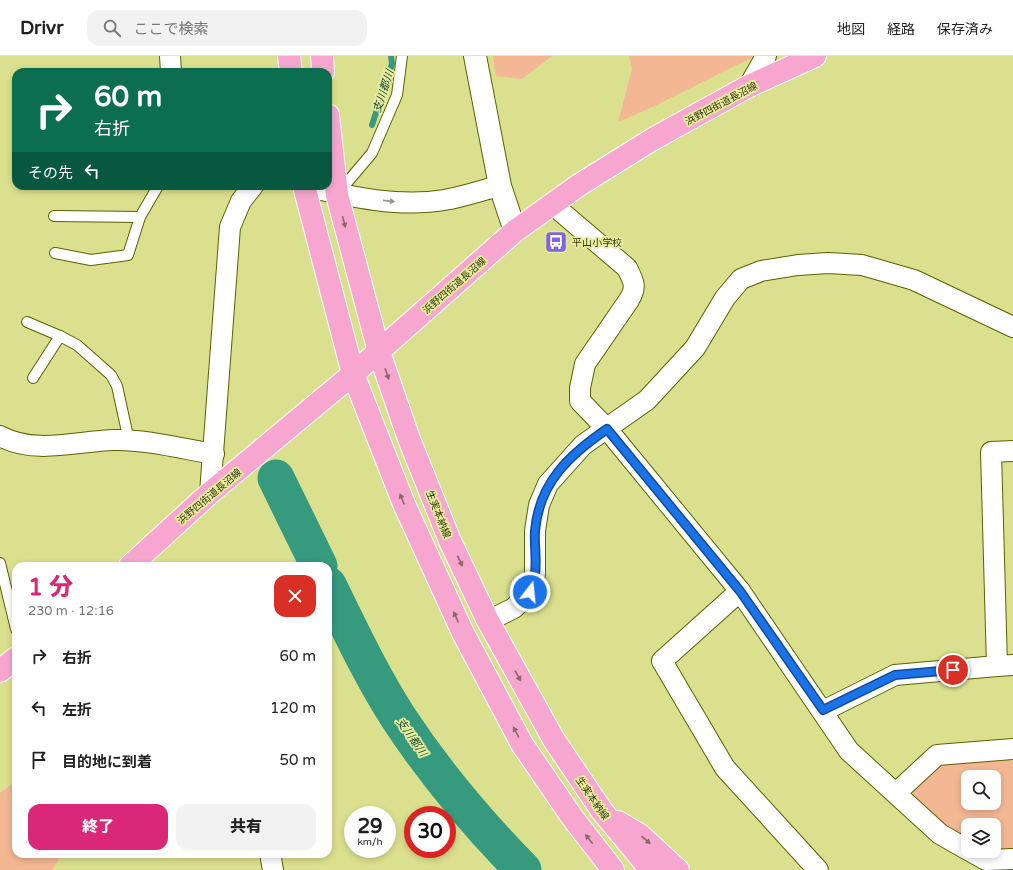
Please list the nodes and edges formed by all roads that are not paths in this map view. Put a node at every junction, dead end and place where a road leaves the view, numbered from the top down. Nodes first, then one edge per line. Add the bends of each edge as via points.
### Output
1 (170, 56) edge
2 (289, 56) edge
3 (322, 56) edge
4 (402, 56) edge
5 (475, 56) edge
6 (766, 56) edge
7 (815, 56) edge
8 (171, 68) edge
9 (290, 68) edge
10 (323, 68) edge
11 (749, 86) junction
12 (332, 151) edge
13 (500, 186) junction
14 (156, 190) edge
15 (250, 190) edge
16 (305, 190) edge
17 (319, 190) edge
18 (337, 195) junction
19 (552, 204) junction
20 (54, 216) dead end
21 (140, 217) junction
22 (514, 232) junction
23 (54, 253) dead end
24 (27, 322) dead end
25 (1013, 327) edge
26 (60, 336) junction
27 (379, 352) junction
28 (353, 374) junction
29 (33, 378) dead end
30 (607, 429) junction
31 (0, 436) edge
32 (129, 441) junction
33 (1013, 450) edge
34 (214, 454) junction
35 (210, 493) junction
36 (134, 562) edge
37 (0, 564) edge
38 (740, 591) junction
39 (12, 613) edge
40 (488, 621) junction
41 (12, 661) edge
42 (1005, 665) edge
43 (0, 671) edge
44 (823, 710) junction
45 (1013, 749) edge
46 (896, 794) junction
47 (602, 812) junction
48 (961, 846) edge
49 (271, 858) edge
50 (983, 858) edge
51 (1013, 859) edge
52 (273, 870) edge
53 (613, 870) edge
54 (651, 870) edge
55 (678, 870) edge
56 (818, 870) edge

1 - 8 street
2 - 9 main road
3 - 10 main road
4 - 18 lane via 397,95 372,152
5 - 13 street
6 - 11 street
7 - 11 main road, 浜野四街道長沼線
11 - 19 main road, 浜野四街道長沼線 via 653,139
12 - 18 main road, 生実本納線
18 -> 13 street via 414,202 443,200
13 - 22 street
14 - 21 lane
15 - 34 street via 241,201 230,226
16 - 28 main road
17 - 18 street
18 -> 27 main road, 生実本納線
19 - 22 main road, 浜野四街道長沼線
19 - 30 street via 627,268 633,280 634,291 585,364 580,388 580,401
20 - 21 lane
21 - 23 lane via 128,255 91,260
22 - 27 main road, 浜野四街道長沼線
24 - 26 lane
25 - 30 street via 914,280 862,265 828,263 762,271 741,279 725,298 695,348 646,400
26 - 29 lane
26 - 32 lane via 77,345 111,375 117,386
27 - 28 main road, 浜野四街道長沼線
27 -> 40 main road, 生実本納線 via 409,439 450,541
28 - 35 main road, 浜野四街道長沼線
53 -> 28 main road via 572,817 522,744 463,633 404,504
30 - 38 street
30 - 40 street via 584,445 548,484 539,505 535,531 535,574 530,592 514,608
31 - 32 street via 25,445 40,447 114,440
32 - 34 street
33 - 42 street via 991,452
34 - 35 street
35 - 36 main road, 浜野四街道長沼線
37 - 39 lane
38 - 44 street
38 - 56 street via 662,661 725,768
40 -> 47 main road, 生実本納線 via 554,740
41 - 43 main road
42 - 44 street via 895,675
44 - 46 street via 850,751
45 - 46 street via 937,755
46 - 48 street via 940,834
47 - 54 main road, 生実本納線
47 -> 55 main road via 640,835
49 - 52 street
50 - 51 street

